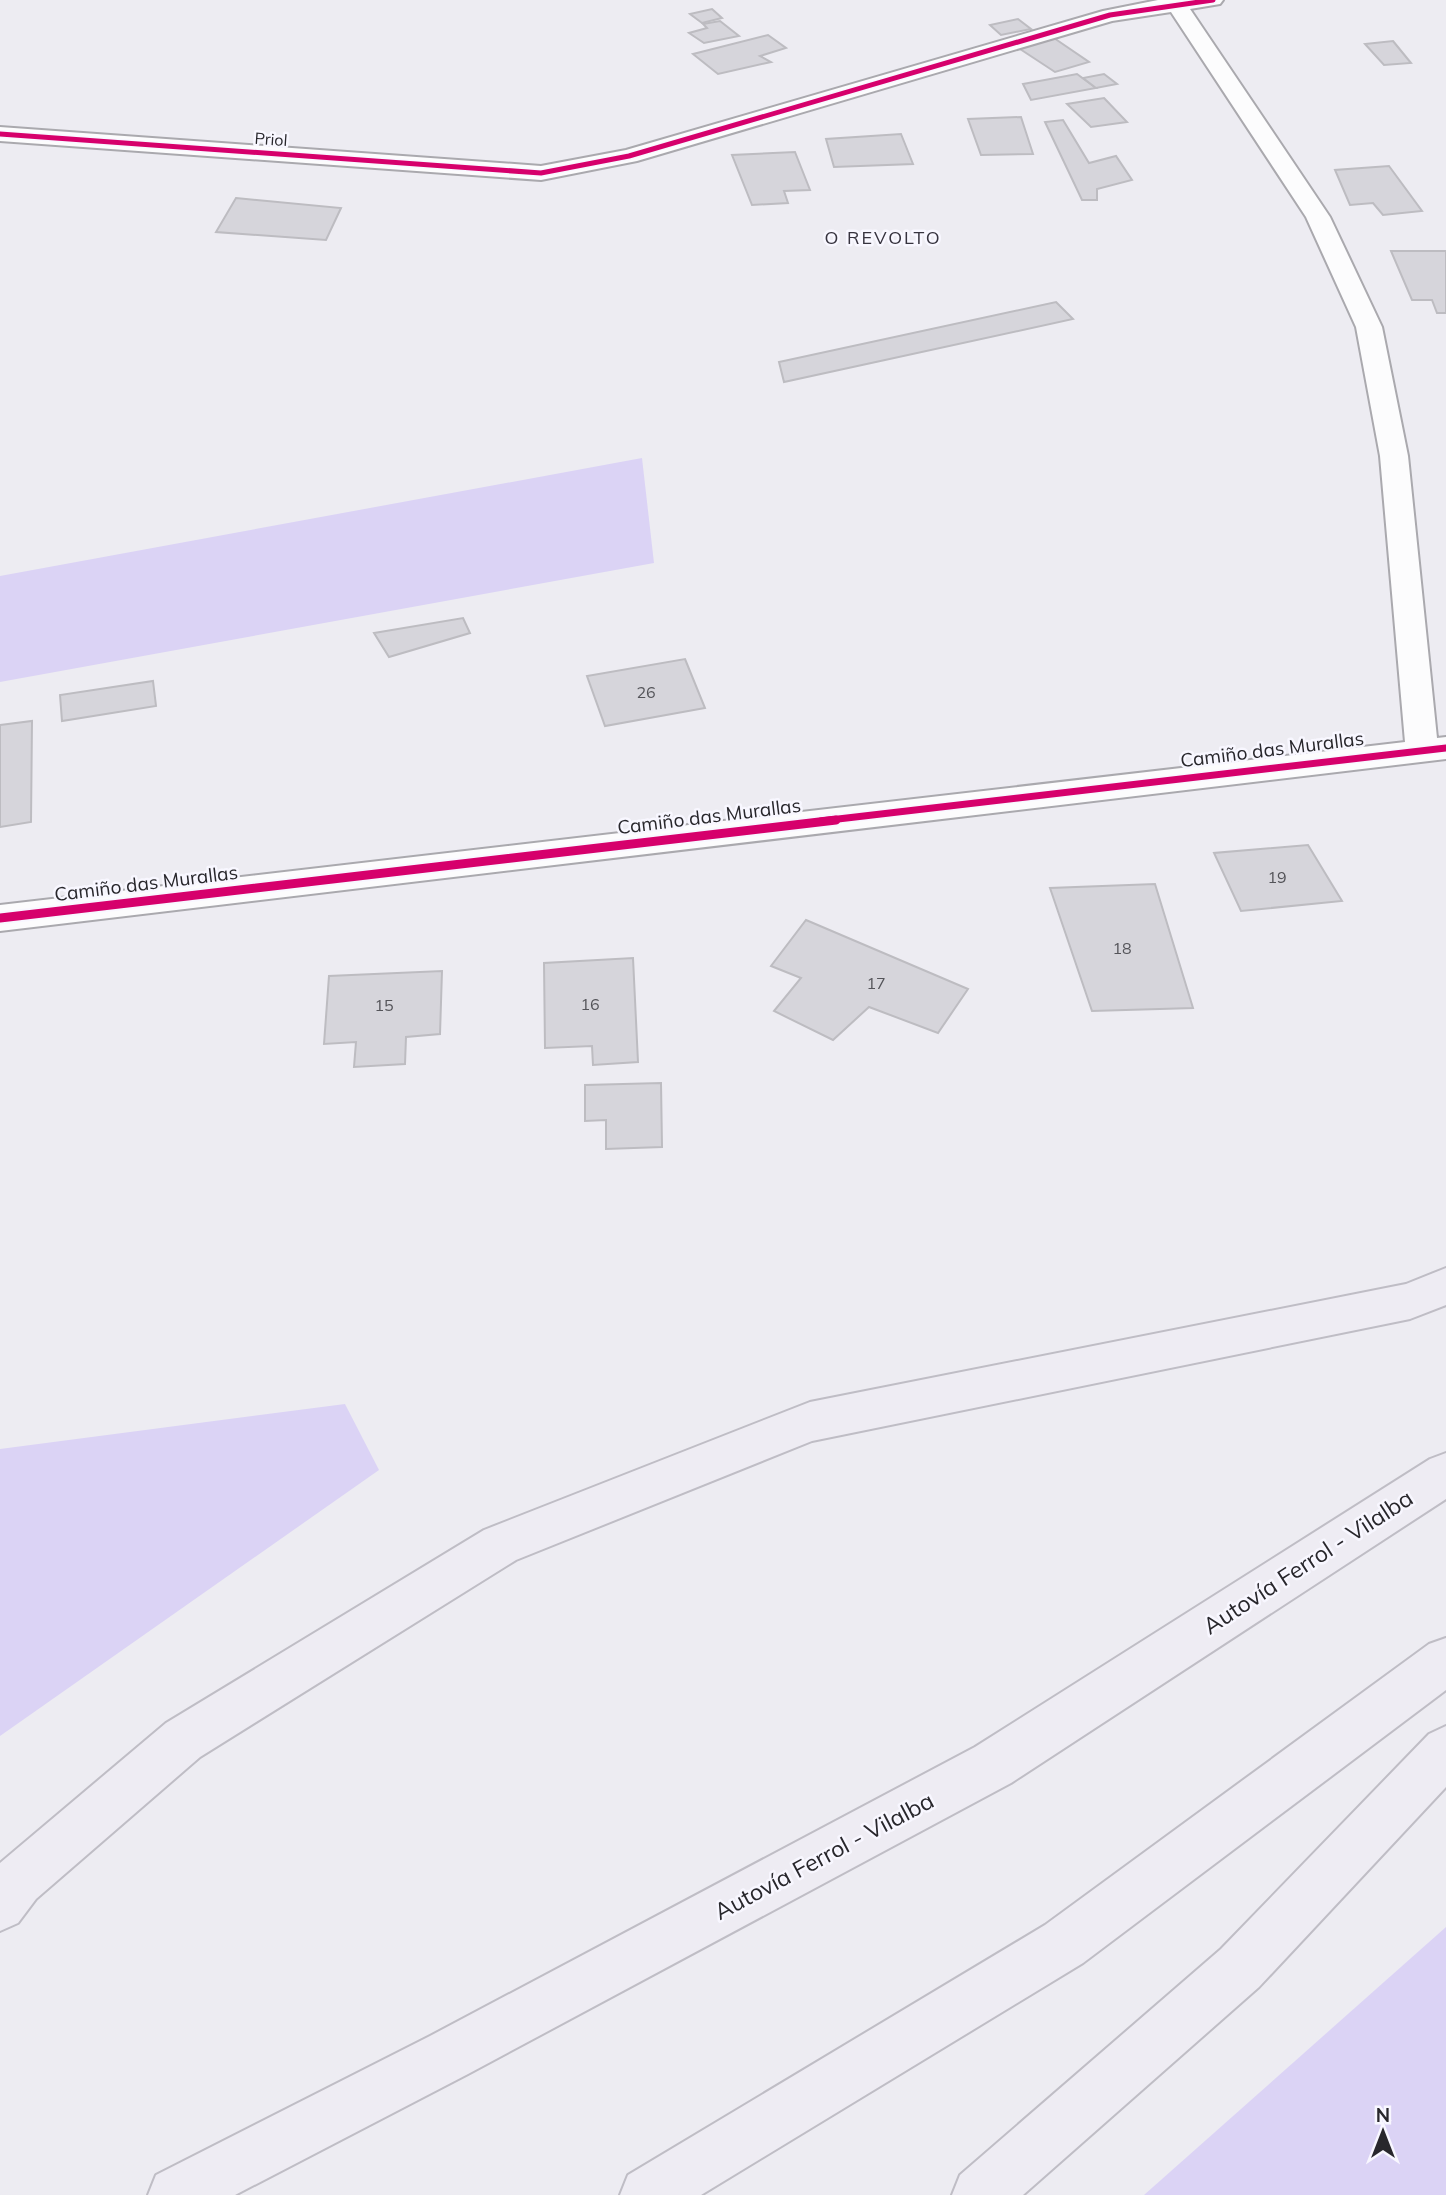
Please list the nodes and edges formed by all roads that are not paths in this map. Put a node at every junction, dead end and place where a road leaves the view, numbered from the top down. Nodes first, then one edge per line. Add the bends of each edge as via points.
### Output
1 (1213, 0) edge
2 (1173, 3) edge
3 (0, 134) edge
4 (1434, 748) edge
5 (0, 918) edge
6 (1446, 1286) edge
7 (1446, 1474) edge
8 (1446, 1661) edge
9 (1446, 1751) edge
10 (0, 1905) edge
11 (176, 2195) edge
12 (648, 2195) edge
13 (979, 2195) edge

1 - 2 street, Priol
2 - 3 street, Priol via 1110,15 629,156 541,173
2 - 4 street via 1318,217 1369,327 1394,456
4 - 5 street, Camiño das Murallas
6 - 10 highway via 1409,1301 810,1422 500,1545 183,1740 18,1881
7 - 11 highway, Autovía Ferrol - Vilalba via 993,1765
8 - 12 highway via 1064,1944
9 - 13 highway via 1240,1968

